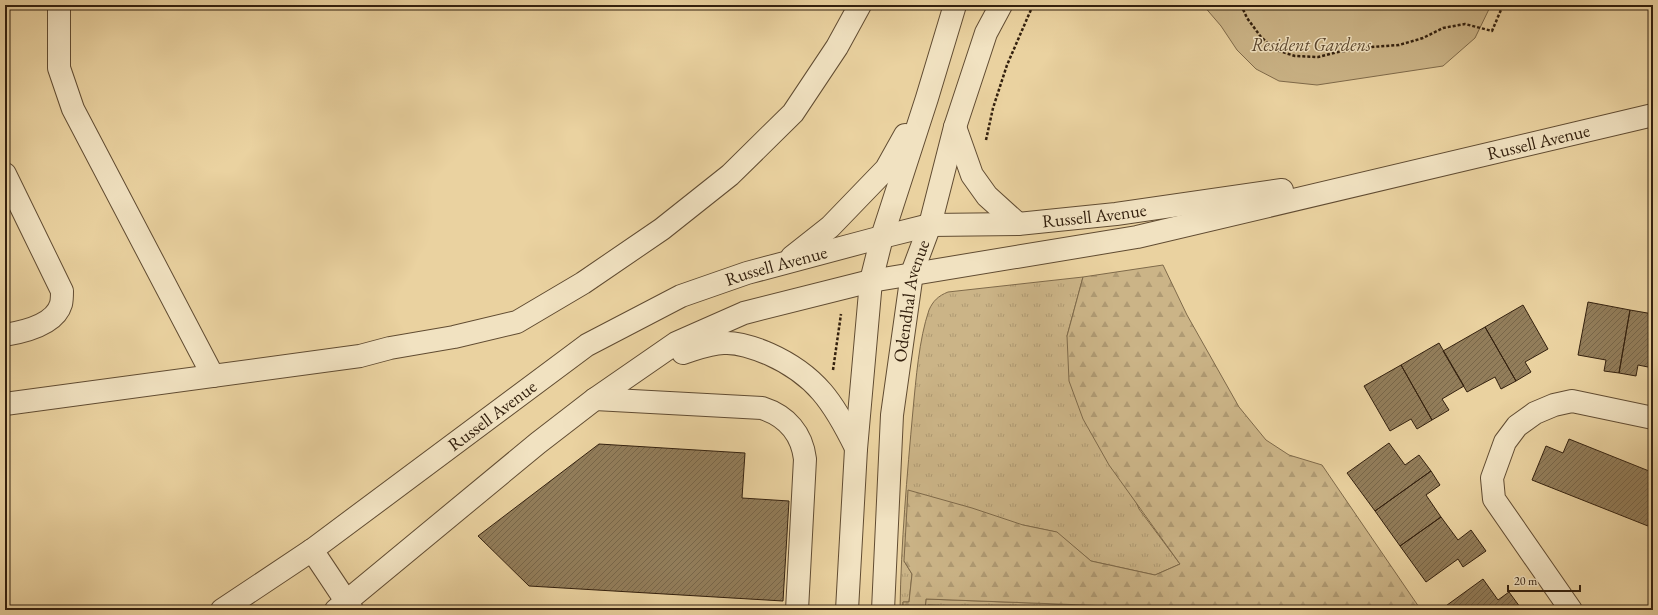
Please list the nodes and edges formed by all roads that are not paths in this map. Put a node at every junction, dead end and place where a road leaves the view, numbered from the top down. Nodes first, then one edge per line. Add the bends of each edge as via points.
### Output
1 (58, 5) edge
2 (860, 5) edge
3 (954, 5) edge
4 (1001, 5) edge
5 (927, 98) junction
6 (1653, 115) edge
7 (955, 126) junction
8 (1424, 169) junction
9 (5, 174) edge
10 (1018, 224) junction
11 (930, 226) junction
12 (882, 237) junction
13 (783, 263) junction
14 (912, 274) junction
15 (871, 281) junction
16 (5, 335) edge
17 (630, 375) junction
18 (213, 376) junction
19 (595, 399) junction
20 (5, 404) edge
21 (1653, 418) edge
22 (856, 449) junction
23 (312, 550) junction
24 (345, 607) edge
25 (222, 610) edge
26 (797, 610) edge
27 (847, 610) edge
28 (883, 610) edge
29 (1570, 610) edge

1 - 18 street via 59,68 73,109
2 - 18 street via 837,47 793,113 730,175 656,233 583,284 517,322 360,356
3 - 5 street, Odendhal Avenue
4 - 7 street, Odendhal Avenue via 986,33
5 - 12 street, Odendhal Avenue
5 - 13 street via 886,169 830,227
6 - 8 street, Russell Avenue
7 - 10 street via 972,175 987,196
7 - 11 street, Odendhal Avenue
8 - 10 street, Russell Avenue via 1116,214
8 - 14 street, Russell Avenue via 1137,237
9 - 16 street via 62,291 61,305 54,315 39,326 21,333
10 - 11 street, Russell Avenue
11 - 12 street, Russell Avenue
11 - 14 street, Odendhal Avenue
12 - 13 street, Russell Avenue
12 - 15 street, Odendhal Avenue
13 - 23 street, Russell Avenue via 681,296 587,344
14 - 15 street, Russell Avenue
14 - 28 street, Odendhal Avenue via 892,415
15 - 17 street, Russell Avenue via 744,313 676,343
15 - 22 street, Odendhal Avenue
17 - 19 street, Russell Avenue
17 - 22 street via 705,346 725,343 755,348 792,366 813,382 824,393 842,421
18 - 20 street
19 - 24 street, Russell Avenue via 538,443
19 - 26 street via 750,407 771,411 789,423 801,443 805,459
21 - 29 street via 1572,401 1536,413 1517,426 1505,442 1492,478 1494,499
22 - 27 street, Odendhal Avenue
23 - 24 street
23 - 25 street, Russell Avenue

